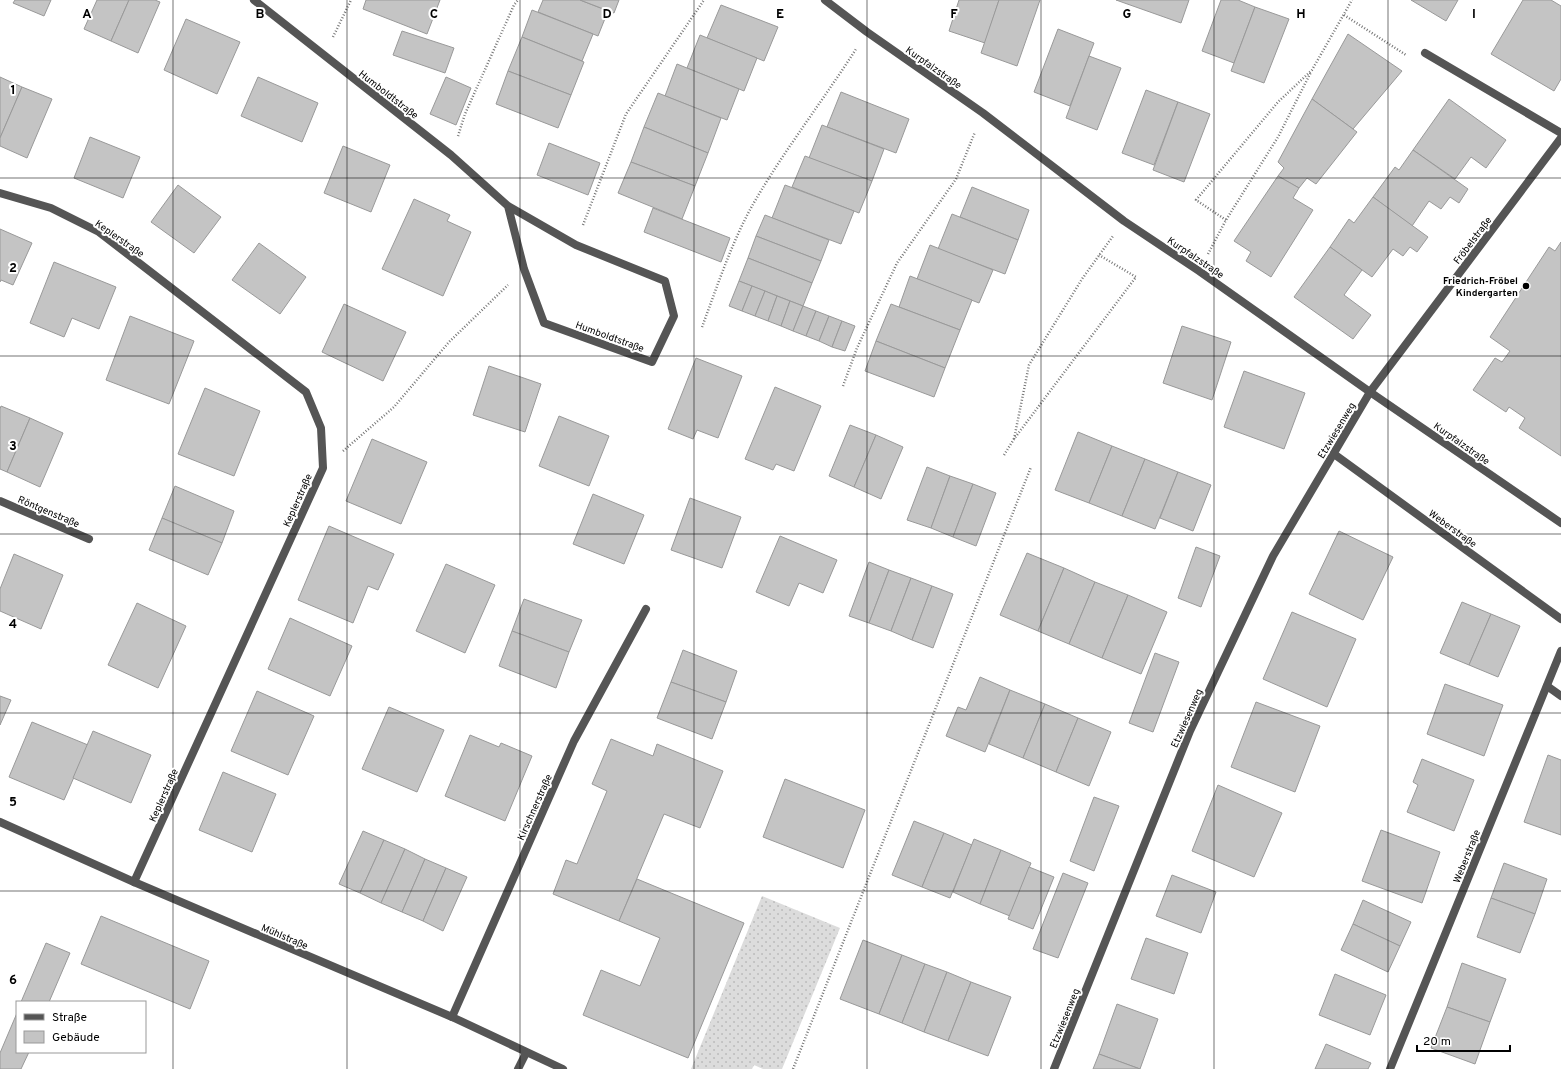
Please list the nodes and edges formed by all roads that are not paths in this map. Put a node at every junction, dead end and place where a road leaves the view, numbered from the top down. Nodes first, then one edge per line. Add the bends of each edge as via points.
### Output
1 (254, 0) edge
2 (825, 0) edge
3 (1425, 53) road end
4 (1561, 133) edge
5 (1561, 138) edge
6 (0, 193) edge
7 (508, 206) junction
8 (1370, 392) junction
9 (1334, 454) junction
10 (0, 501) edge
11 (1561, 523) edge
12 (89, 539) dead end
13 (646, 609) dead end
14 (1561, 619) edge
15 (1561, 651) edge
16 (1547, 686) junction
17 (1561, 696) edge
18 (0, 822) edge
19 (134, 882) junction
20 (452, 1018) junction
21 (526, 1053) junction
22 (518, 1069) edge
23 (563, 1069) edge
24 (1054, 1069) edge
25 (1390, 1069) edge

1 - 7 street, Humboldtstraße via 451,155
2 - 8 street, Kurpfalzstraße via 983,113 1124,221 1199,270
3 - 4 street
5 - 8 street, Fröbelstraße
6 - 19 street, Keplerstraße via 51,208 99,232 306,392 321,428 323,468
7 - 7 street, Humboldtstraße via 524,269 544,323 652,362 674,316 664,281 576,244
8 - 9 street, Etzwiesenweg
8 - 11 street, Kurpfalzstraße
9 - 14 street, Weberstraße
9 - 24 street, Etzwiesenweg via 1273,556 1190,731
10 - 12 street, Röntgenstraße
13 - 20 street, Kirschnerstraße via 574,741
15 - 16 street, Weberstraße
16 - 17 street
16 - 25 street, Weberstraße
18 - 19 street, Mühlstraße
19 - 20 street, Mühlstraße
20 - 21 street, Mühlstraße
21 - 22 street
21 - 23 street, Mühlstraße

